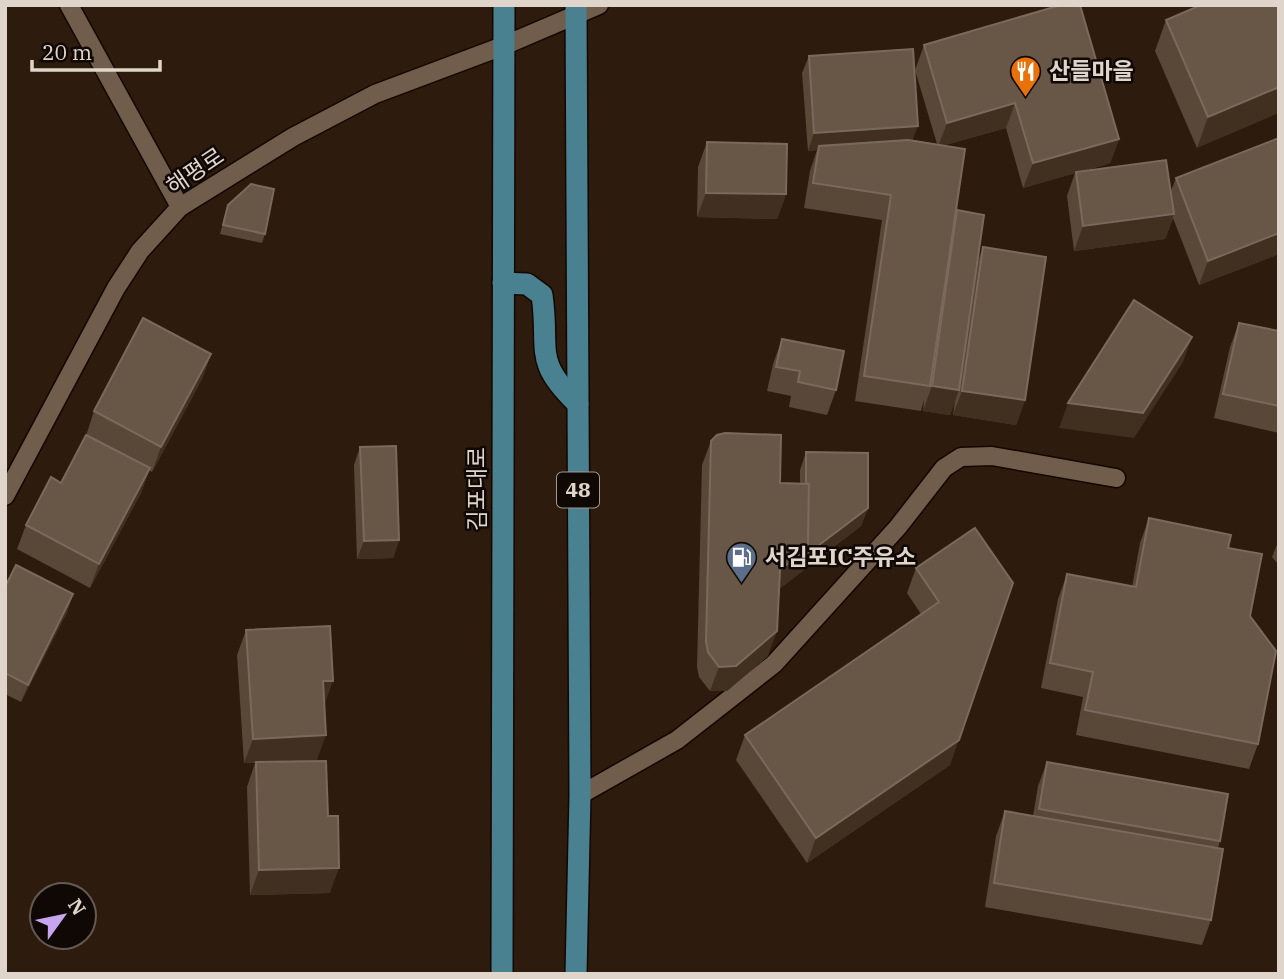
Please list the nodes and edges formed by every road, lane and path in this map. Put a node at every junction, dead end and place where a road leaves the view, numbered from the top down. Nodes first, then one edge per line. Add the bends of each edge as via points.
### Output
1 (69, 5) edge
2 (504, 5) edge
3 (599, 5) edge
4 (575, 11) edge
5 (503, 46) junction
6 (180, 207) junction
7 (503, 283) junction
8 (578, 404) junction
9 (1116, 478) dead end
10 (5, 496) edge
11 (580, 795) junction
12 (502, 974) edge
13 (576, 974) edge

1 - 6 lane
2 - 5 main road, 김포대로
3 - 4 lane, 해평로
4 - 5 lane, 해평로
4 - 8 main road, 48
5 - 6 lane, 해평로 via 375,94 293,137
5 - 7 main road, 김포대로
6 - 10 lane, 해평로 via 140,251 116,288
7 - 8 main road via 527,284 542,295 550,374
7 - 12 main road, 김포대로
8 - 11 main road, 48
9 - 11 lane via 992,456 961,457 944,468 880,548 774,664 677,740
11 - 13 main road, 48

